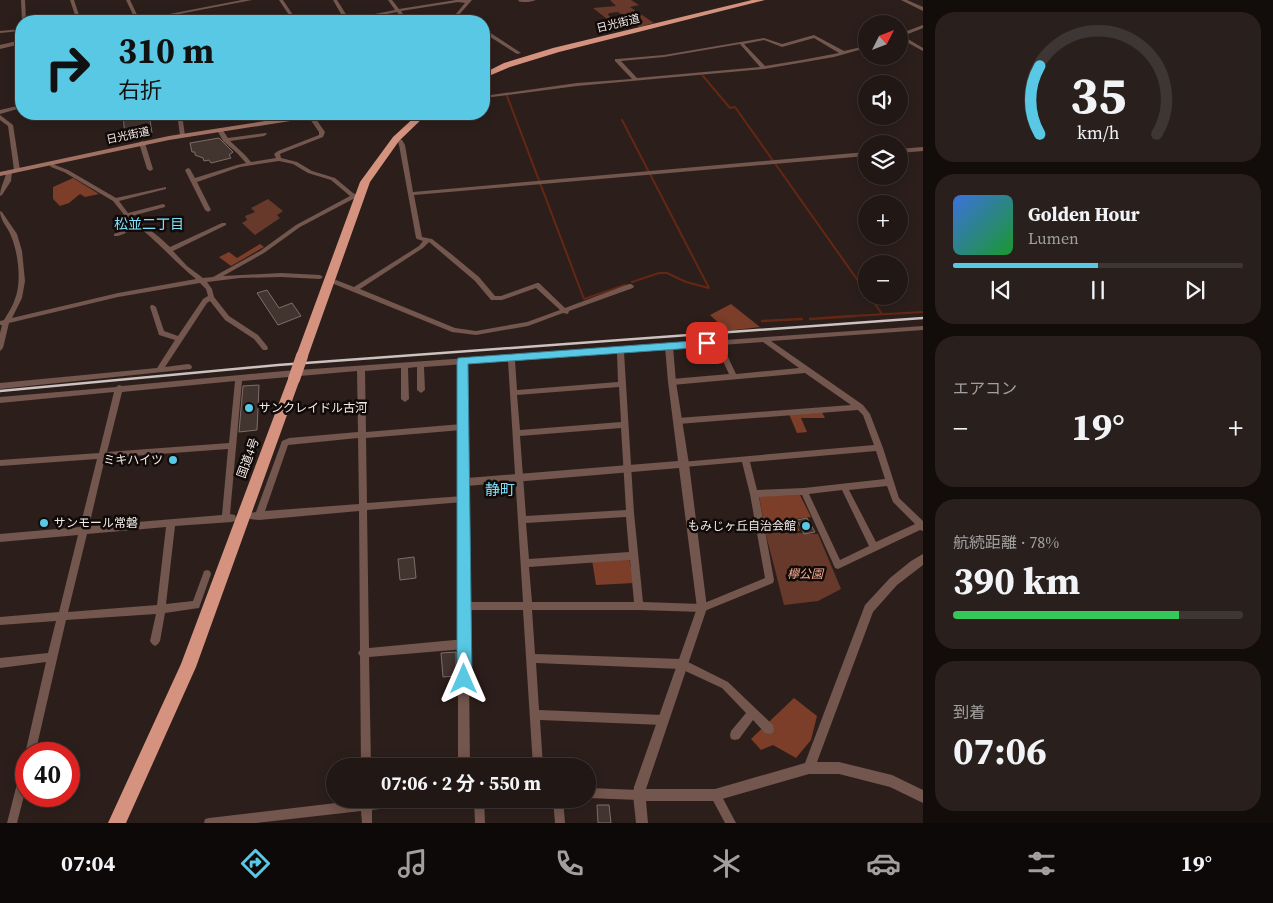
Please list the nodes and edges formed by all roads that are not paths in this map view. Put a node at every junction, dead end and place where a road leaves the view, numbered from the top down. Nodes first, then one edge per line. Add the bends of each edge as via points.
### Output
1 (23, 0) edge
2 (72, 0) edge
3 (128, 0) edge
4 (250, 0) edge
5 (281, 0) edge
6 (335, 0) edge
7 (392, 0) edge
8 (534, 0) edge
9 (760, 0) edge
10 (903, 0) edge
11 (469, 1) edge
12 (520, 1) dead end
13 (923, 9) edge
14 (398, 11) junction
15 (24, 15) edge
16 (77, 15) edge
17 (134, 15) edge
18 (170, 15) edge
19 (292, 15) edge
20 (344, 15) edge
21 (378, 15) edge
22 (401, 15) edge
23 (457, 15) edge
24 (923, 26) edge
25 (15, 31) edge
26 (0, 32) edge
27 (908, 32) edge
28 (490, 35) edge
29 (908, 41) edge
30 (15, 43) edge
31 (741, 43) junction
32 (0, 47) edge
33 (858, 49) edge
34 (923, 50) edge
35 (519, 53) dead end
36 (843, 53) junction
37 (764, 68) junction
38 (490, 73) edge
39 (636, 80) junction
40 (490, 96) edge
41 (15, 108) edge
42 (0, 112) edge
43 (0, 118) edge
44 (180, 120) edge
45 (268, 120) edge
46 (314, 120) edge
47 (417, 120) edge
48 (220, 130) junction
49 (264, 134) dead end
50 (182, 135) junction
51 (396, 139) junction
52 (225, 140) junction
53 (142, 143) junction
54 (923, 149) edge
55 (908, 150) edge
56 (858, 155) edge
57 (279, 159) junction
58 (51, 163) junction
59 (250, 165) junction
60 (150, 170) dead end
61 (188, 170) dead end
62 (13, 171) junction
63 (0, 174) edge
64 (193, 181) junction
65 (164, 188) dead end
66 (0, 194) edge
67 (411, 194) junction
68 (356, 196) junction
69 (114, 200) junction
70 (163, 206) dead end
71 (208, 210) dead end
72 (0, 213) edge
73 (127, 215) junction
74 (224, 224) dead end
75 (140, 226) junction
76 (116, 235) dead end
77 (428, 239) junction
78 (169, 250) junction
79 (320, 277) dead end
80 (215, 279) junction
81 (201, 280) junction
82 (336, 282) dead end
83 (631, 286) dead end
84 (356, 289) junction
85 (211, 297) junction
86 (153, 307) dead end
87 (566, 312) junction
88 (3, 323) edge
89 (923, 328) edge
90 (180, 339) junction
91 (764, 339) junction
92 (669, 347) junction
93 (0, 348) edge
94 (265, 348) dead end
95 (620, 350) junction
96 (725, 357) dead end
97 (511, 359) junction
98 (462, 361) junction
99 (420, 364) junction
100 (404, 365) junction
101 (188, 367) dead end
102 (360, 369) junction
103 (159, 370) junction
104 (807, 370) junction
105 (734, 377) junction
106 (239, 378) junction
107 (672, 382) junction
108 (622, 384) junction
109 (0, 386) edge
110 (120, 388) junction
111 (421, 390) dead end
112 (513, 394) junction
113 (405, 399) dead end
114 (0, 400) edge
115 (860, 406) junction
116 (678, 421) junction
117 (624, 425) junction
118 (462, 427) junction
119 (516, 433) junction
120 (361, 435) junction
121 (232, 446) junction
122 (879, 448) junction
123 (102, 456) junction
124 (745, 459) junction
125 (0, 463) edge
126 (684, 464) junction
127 (627, 469) junction
128 (518, 478) junction
129 (463, 482) junction
130 (889, 482) junction
131 (844, 487) junction
132 (804, 491) junction
133 (754, 494) junction
134 (463, 499) junction
135 (361, 507) junction
136 (630, 513) junction
137 (521, 520) junction
138 (171, 523) junction
139 (922, 526) edge
140 (84, 530) junction
141 (0, 538) edge
142 (875, 548) junction
143 (633, 556) junction
144 (923, 559) edge
145 (525, 563) junction
146 (207, 574) dead end
147 (465, 606) junction
148 (527, 606) junction
149 (639, 606) junction
150 (702, 608) junction
151 (161, 609) junction
152 (62, 615) junction
153 (0, 621) edge
154 (155, 641) dead end
155 (465, 644) junction
156 (363, 653) junction
157 (52, 657) junction
158 (531, 658) junction
159 (0, 663) edge
160 (682, 664) junction
161 (752, 712) junction
162 (534, 715) junction
163 (663, 720) junction
164 (769, 729) dead end
165 (735, 735) dead end
166 (33, 742) edge
167 (366, 758) edge
168 (464, 758) edge
169 (537, 758) edge
170 (809, 768) junction
171 (596, 793) edge
172 (639, 795) junction
173 (715, 795) junction
174 (923, 797) edge
175 (16, 807) edge
176 (326, 807) edge
177 (367, 808) edge
178 (479, 808) edge
179 (559, 808) edge
180 (12, 823) edge
181 (117, 823) edge
182 (209, 823) edge
183 (367, 823) edge
184 (480, 823) edge
185 (560, 823) edge
186 (642, 823) edge
187 (731, 823) edge

1 - 15 street
2 - 16 street
3 - 17 street
4 - 18 street
5 - 19 street
6 - 20 street
7 - 14 street
8 - 12 street
9 - 38 highway, 日光街道 via 556,50
10 - 13 street
11 - 14 street
11 - 23 street
14 - 21 street
14 - 22 street
24 - 27 street
25 - 26 street
28 - 35 street
29 - 34 street
30 - 32 street
31 - 36 street via 764,39 782,46 814,36
31 - 37 street
31 - 39 street via 617,60
33 - 36 street
36 - 37 street
37 - 39 street
39 - 40 street
41 - 42 street
43 - 62 street via 10,125 12,132
44 - 50 street
45 - 48 main road, 日光街道
46 - 57 street via 322,132 321,136 280,152 277,154
47 - 51 highway, 国道4号
48 - 50 main road, 日光街道
48 - 52 street
49 - 52 street
50 - 53 main road, 日光街道
51 - 67 street via 402,145
51 - 68 highway, 国道4号
52 - 59 street
53 - 58 main road, 日光街道
53 - 60 street
54 - 55 street
56 - 67 street
57 - 59 street
57 - 68 street via 333,179
58 - 62 main road, 日光街道
58 - 69 street
59 - 64 street
61 - 64 street
62 - 63 main road, 日光街道
62 - 66 street
64 - 71 street
65 - 69 street
67 - 77 street via 418,236
68 - 80 street via 298,226 262,252
68 - 181 highway, 国道4号, bridge via 294,379 188,667
69 - 73 street
70 - 73 street
72 - 88 street via 14,234 22,282 19,298
73 - 75 street
74 - 78 street
75 - 76 street
75 - 78 street
77 - 84 street
77 - 87 street via 467,270 494,298 537,285
78 - 81 street
79 - 80 street via 286,274
80 - 81 street
81 - 85 street
81 - 88 street
82 - 84 street
83 - 87 street
84 - 87 street via 454,330 470,333 519,326
85 - 90 street
85 - 94 street via 227,318 256,337
86 - 90 street via 161,334
88 - 93 street
89 - 91 street
90 - 103 street
91 - 92 street
91 - 104 street
92 - 95 street
92 - 107 street
95 - 97 street
95 - 108 street
96 - 105 street
97 - 98 street
97 - 112 street
98 - 99 street
98 - 118 street
99 - 100 street
99 - 111 street
100 - 102 street
100 - 113 street
101 - 103 street
102 - 106 street
102 - 120 street
103 - 109 street
104 - 105 street
104 - 115 street
105 - 107 street
106 - 110 street
106 - 121 street
107 - 116 street
108 - 112 street
108 - 117 street
110 - 114 street
110 - 123 street
112 - 119 street
115 - 116 street
115 - 122 street
116 - 126 street
117 - 119 street
117 - 127 street
118 - 120 street
118 - 129 street
119 - 128 street
120 - 135 street
120 - 135 street via 285,443 256,516
121 - 123 street
121 - 138 street via 229,518
122 - 124 street
122 - 130 street
123 - 125 street
123 - 140 street
124 - 126 street
124 - 133 street
126 - 127 street
126 - 150 street
127 - 128 street
127 - 136 street
128 - 129 street
128 - 137 street
129 - 134 street
130 - 131 street
130 - 139 street via 896,500
131 - 132 street
131 - 142 street
132 - 133 street
132 - 142 street via 838,565
133 - 150 street via 770,580
134 - 135 street
134 - 147 street
135 - 156 street
136 - 137 street
136 - 143 street
137 - 145 street
138 - 140 street
138 - 151 street
139 - 142 street
140 - 141 street
140 - 152 street
143 - 145 street
143 - 149 street
144 - 170 street via 899,576 869,609
145 - 148 street
146 - 151 street via 196,605
147 - 148 street
147 - 155 street
148 - 149 street
148 - 158 street
149 - 150 street
150 - 160 street
151 - 152 street
151 - 154 street
152 - 153 street
152 - 157 street
155 - 156 street
155 - 168 street
156 - 167 street
157 - 159 street
157 - 166 street
158 - 160 street
158 - 162 street
160 - 161 street via 725,685
160 - 163 street
161 - 164 street
161 - 165 street
162 - 163 street
162 - 169 street
163 - 172 street
170 - 173 street
170 - 174 street via 839,768 864,773 892,781
171 - 172 street
172 - 173 street
172 - 186 street
173 - 187 street
175 - 180 street
176 - 182 street
177 - 183 street
178 - 184 street
179 - 185 street

